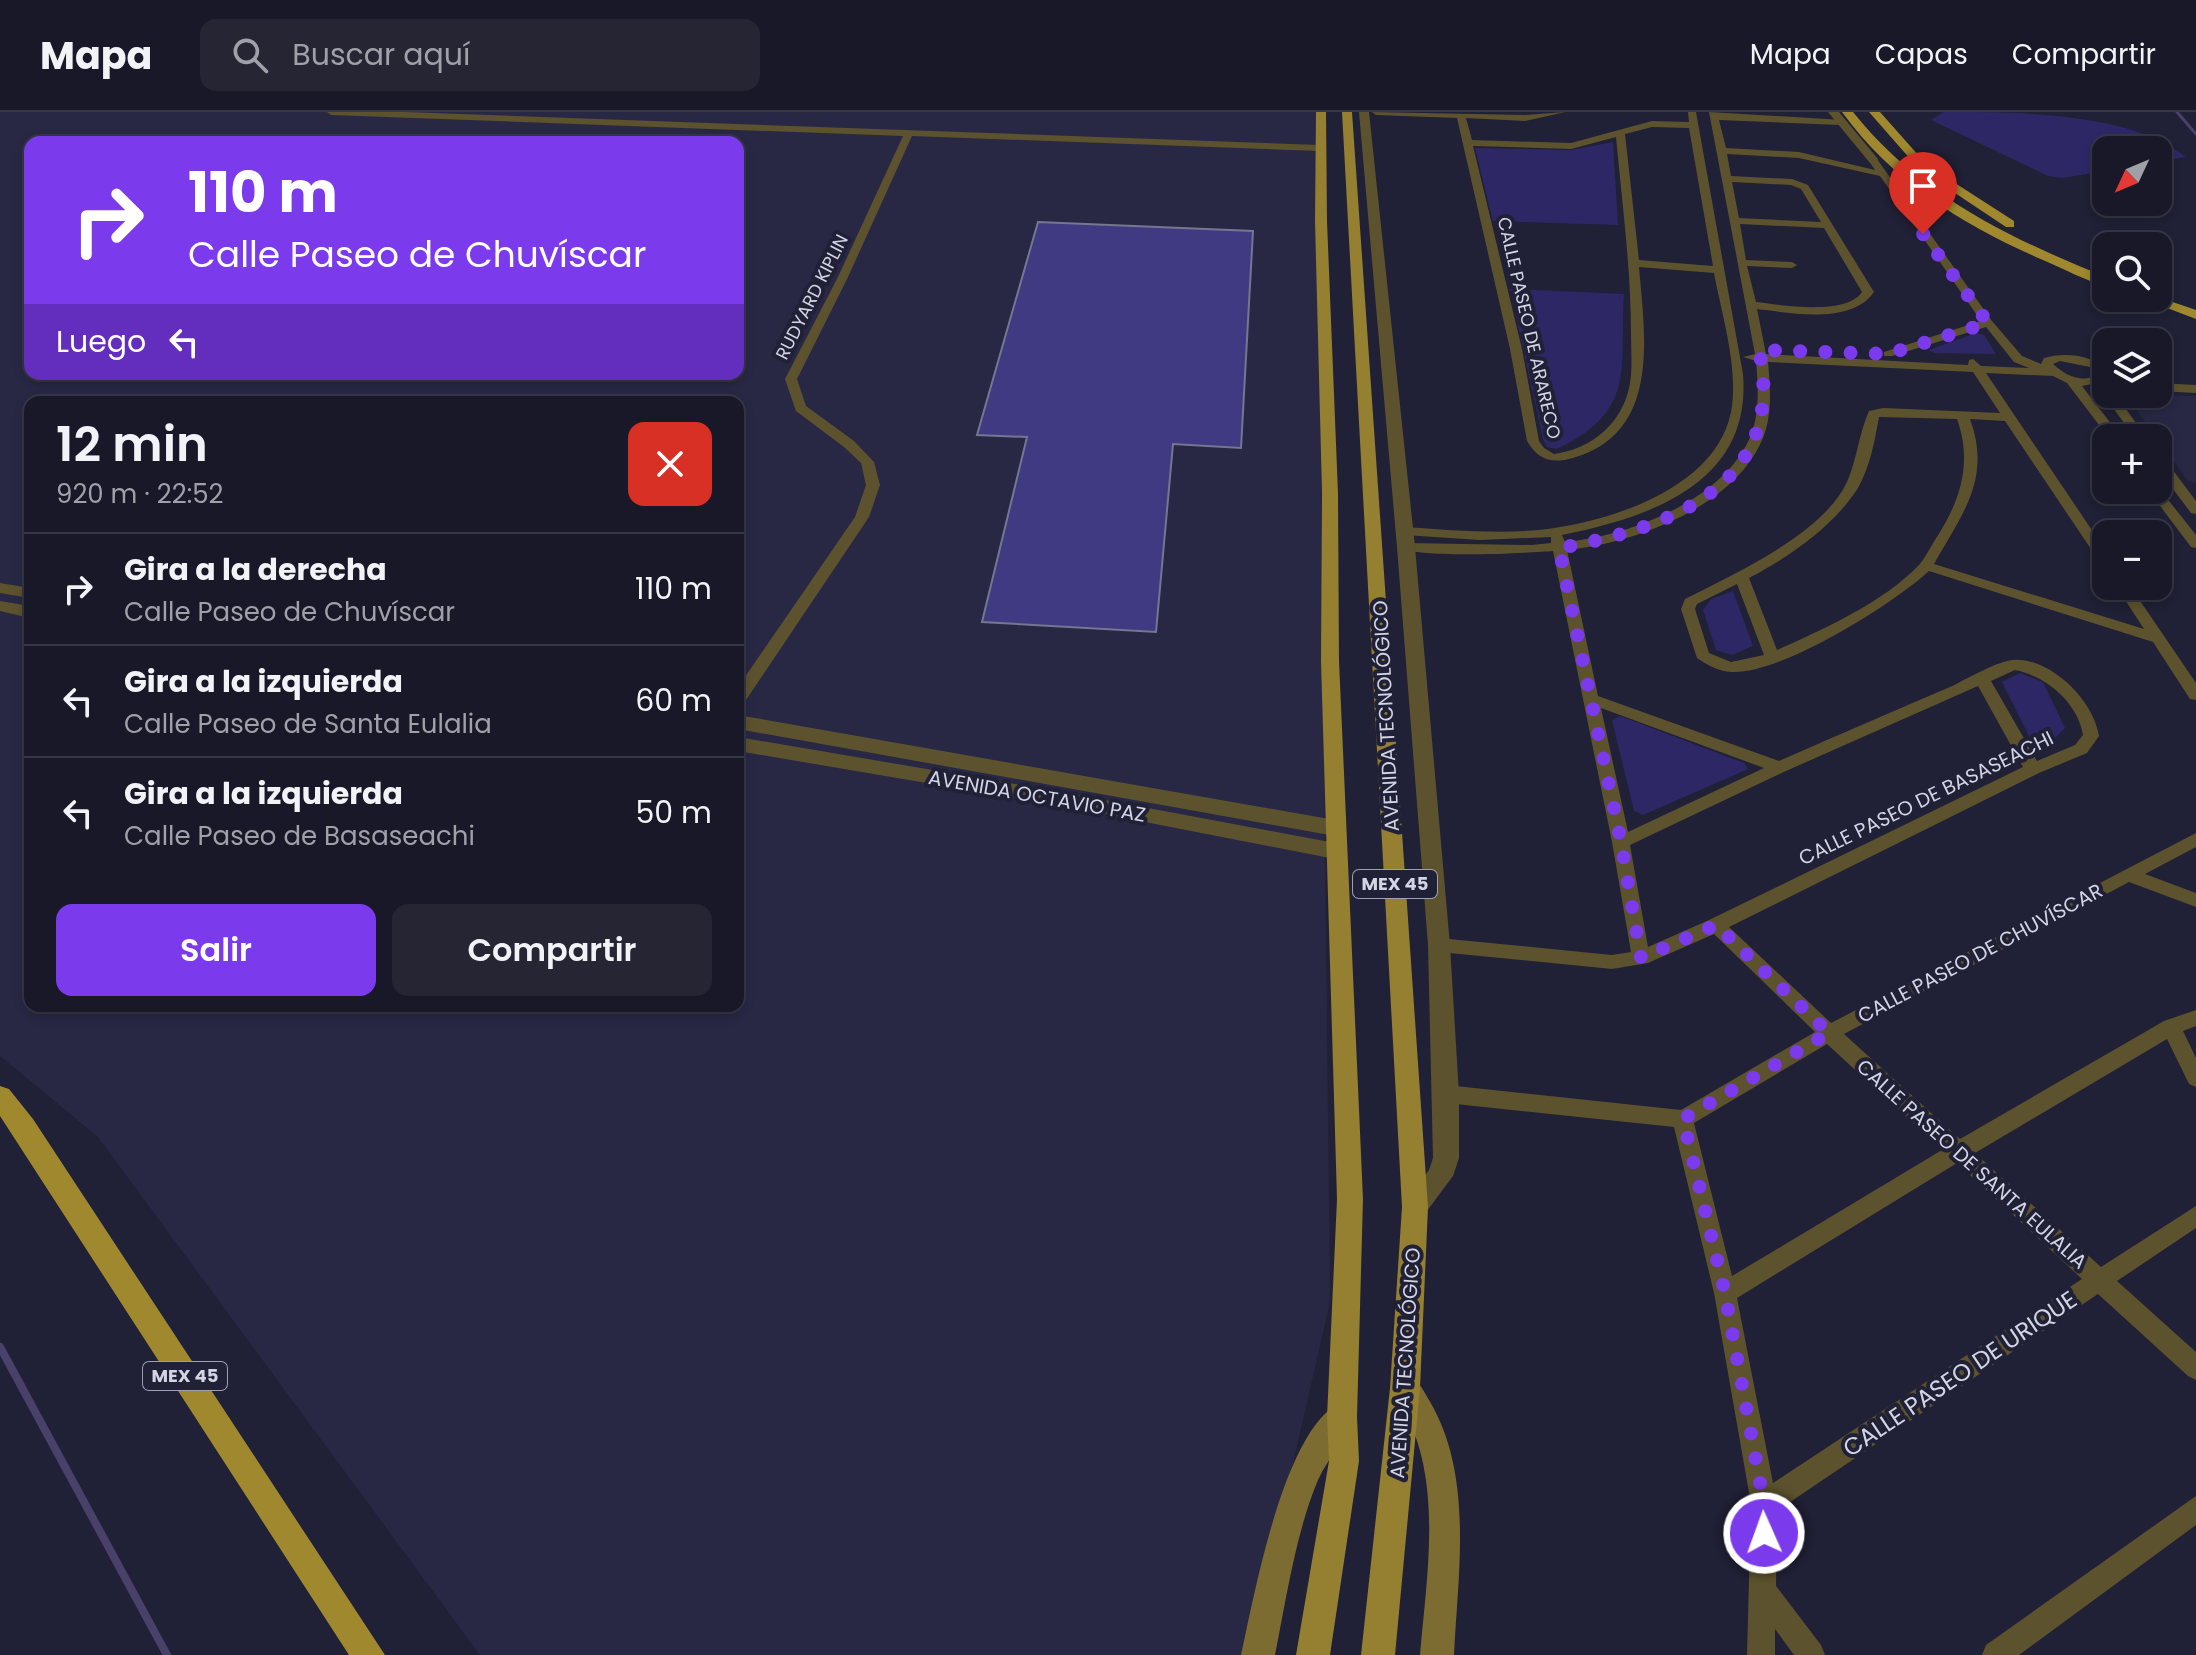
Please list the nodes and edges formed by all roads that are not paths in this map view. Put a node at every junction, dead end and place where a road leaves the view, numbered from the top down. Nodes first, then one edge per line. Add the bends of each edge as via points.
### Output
1 (331, 112) edge
2 (1321, 112) edge
3 (1347, 112) edge
4 (1364, 112) edge
5 (1376, 112) edge
6 (1562, 112) edge
7 (1874, 112) edge
8 (1461, 115) junction
9 (1714, 115) edge
10 (1840, 115) edge
11 (1693, 118) edge
12 (908, 134) junction
13 (1620, 134) junction
14 (1865, 137) junction
15 (1780, 139) dead end
16 (1469, 143) junction
17 (1320, 148) junction
18 (1722, 151) junction
19 (1786, 153) junction
20 (1874, 161) junction
21 (1882, 174) junction
22 (1725, 179) junction
23 (1735, 221) junction
24 (1338, 222) junction
25 (1830, 225) junction
26 (2020, 229) dead end
27 (2034, 236) dead end
28 (2092, 262) edge
29 (1633, 263) junction
30 (1742, 263) junction
31 (1792, 265) dead end
32 (1719, 270) junction
33 (2092, 276) edge
34 (2172, 293) edge
35 (2196, 301) edge
36 (1751, 305) junction
37 (2172, 306) edge
38 (2196, 315) edge
39 (1988, 323) junction
40 (1734, 352) junction
41 (1760, 354) junction
42 (1888, 354) junction
43 (2018, 359) junction
44 (1972, 363) junction
45 (2092, 364) edge
46 (2050, 369) junction
47 (2071, 380) junction
48 (2092, 383) edge
49 (2172, 388) edge
50 (2196, 389) edge
51 (1962, 414) junction
52 (2009, 417) junction
53 (2106, 424) edge
54 (2172, 478) edge
55 (2166, 504) edge
56 (2196, 510) edge
57 (1405, 539) junction
58 (1557, 540) junction
59 (2092, 540) edge
60 (2196, 544) edge
61 (1926, 566) junction
62 (1741, 576) junction
63 (0, 588) edge
64 (24, 592) edge
65 (2132, 600) edge
66 (0, 606) edge
67 (24, 611) edge
68 (2157, 638) junction
69 (1772, 657) junction
70 (1981, 677) junction
71 (744, 690) edge
72 (2196, 695) edge
73 (1591, 699) junction
74 (744, 723) edge
75 (744, 745) edge
76 (1780, 767) junction
77 (2033, 769) junction
78 (1335, 828) junction
79 (2196, 839) edge
80 (1621, 842) junction
81 (1335, 851) junction
82 (2129, 875) junction
83 (2196, 900) edge
84 (1716, 925) junction
85 (1439, 945) junction
86 (1641, 958) junction
87 (2196, 1018) edge
88 (2171, 1027) junction
89 (1829, 1033) junction
90 (2196, 1078) edge
91 (1446, 1094) junction
92 (0, 1097) edge
93 (1683, 1119) junction
94 (1959, 1151) junction
95 (1415, 1207) junction
96 (2196, 1216) edge
97 (2101, 1281) junction
98 (1725, 1293) junction
99 (2196, 1368) edge
100 (1405, 1388) junction
101 (1342, 1417) junction
102 (1764, 1504) junction
103 (2196, 1509) edge
104 (1763, 1591) junction
105 (358, 1647) edge
106 (1258, 1655) edge
107 (1313, 1655) edge
108 (1378, 1655) edge
109 (1437, 1655) edge
110 (1761, 1655) edge
111 (1811, 1655) edge
112 (1996, 1655) edge

1 - 12 street
2 - 17 main road, AVENIDA TECNOLÓGICO / MEX 45
3 - 24 main road, AVENIDA TECNOLÓGICO / MEX 45
4 - 57 street
5 - 8 street
6 - 8 street via 1534,118
7 - 26 highway via 1923,167
8 - 16 street, CALLE PASEO DE ARARECO
9 - 10 street
9 - 18 street
10 - 14 highway
10 - 20 street
11 - 13 street
11 - 32 street
12 - 17 street
12 - 71 street, RUDYARD KIPLIN via 791,379 800,408 867,462 873,485 862,517
13 - 16 street via 1571,146
13 - 29 street, CALLE PASEO DE ARARECO
14 - 20 highway
14 - 33 highway via 1893,166 1962,214
15 - 19 street
16 - 29 street, CALLE PASEO DE ARARECO via 1533,441 1547,457 1588,448 1613,432 1627,411 1636,386
17 - 24 main road, AVENIDA TECNOLÓGICO / MEX 45
18 - 19 street
18 - 22 street
19 - 21 street
20 - 21 street
21 - 39 street
22 - 23 street
22 - 25 street via 1802,185
23 - 25 street
23 - 30 street
24 - 78 main road, AVENIDA TECNOLÓGICO / MEX 45 via 1330,493
24 - 95 main road, AVENIDA TECNOLÓGICO / MEX 45
25 - 36 street via 1867,298 1840,309
27 - 28 highway
29 - 32 street
30 - 31 street
30 - 36 street
32 - 40 street
34 - 35 highway
36 - 41 street
37 - 38 highway
39 - 42 street
39 - 43 street
40 - 41 street
40 - 58 street via 1735,428 1712,463 1659,499
41 - 42 street
41 - 44 street
41 - 58 street via 1763,416 1758,434 1725,480 1698,502 1654,523 1615,536
42 - 44 street
43 - 44 street
43 - 46 street
44 - 46 street
44 - 52 street
45 - 46 street via 2059,357
46 - 47 street
47 - 48 street
47 - 53 street
49 - 50 street
51 - 52 street
51 - 61 street via 1973,463 1967,497
51 - 62 street via 1873,414 1852,486 1836,507 1800,541
52 - 59 street
54 - 56 street
55 - 60 street
57 - 58 street via 1495,552
57 - 85 street
58 - 73 street
61 - 68 street
61 - 69 street via 1865,612
62 - 69 street
62 - 69 street via 1688,605 1699,651 1735,668
63 - 64 street
65 - 68 street
66 - 67 street
68 - 72 street
70 - 76 street, CALLE PASEO DE BASASEACHI
70 - 77 street
70 - 77 street, CALLE PASEO DE BASASEACHI via 2013,665 2037,670 2059,681 2083,715 2090,729 2088,742
73 - 76 street
73 - 80 street
74 - 78 street, AVENIDA OCTAVIO PAZ
75 - 81 street, AVENIDA OCTAVIO PAZ
76 - 80 street, CALLE PASEO DE BASASEACHI
77 - 84 street, CALLE PASEO DE BASASEACHI
78 - 81 main road, AVENIDA TECNOLÓGICO / MEX 45
79 - 82 street, CALLE PASEO DE CHUVÍSCAR
80 - 86 street
81 - 101 main road, AVENIDA TECNOLÓGICO / MEX 45 via 1350,1199
82 - 83 street
82 - 89 street, CALLE PASEO DE CHUVÍSCAR
84 - 86 street, CALLE PASEO DE BASASEACHI
84 - 89 street, CALLE PASEO DE SANTA EULALIA
85 - 86 street, CALLE PASEO DE BASASEACHI via 1612,962
85 - 91 street
87 - 88 street
88 - 90 street
88 - 94 street
89 - 93 street, CALLE PASEO DE CHUVÍSCAR
89 - 94 street, CALLE PASEO DE SANTA EULALIA
91 - 93 street
91 - 95 street via 1446,1158 1440,1176
92 - 105 highway, MEX 45
93 - 98 street
94 - 97 street, CALLE PASEO DE SANTA EULALIA
94 - 98 street
95 - 100 main road, AVENIDA TECNOLÓGICO / MEX 45
96 - 97 street, CALLE PASEO DE URIQUE
97 - 99 street, CALLE PASEO DE SANTA EULALIA
97 - 102 street, CALLE PASEO DE URIQUE
98 - 102 street
100 - 108 main road, AVENIDA TECNOLÓGICO / MEX 45
100 - 109 main road via 1428,1428 1444,1500
101 - 106 main road via 1303,1477
101 - 107 main road, AVENIDA TECNOLÓGICO / MEX 45 via 1344,1461
102 - 104 street
103 - 112 street
104 - 110 street
104 - 111 street

